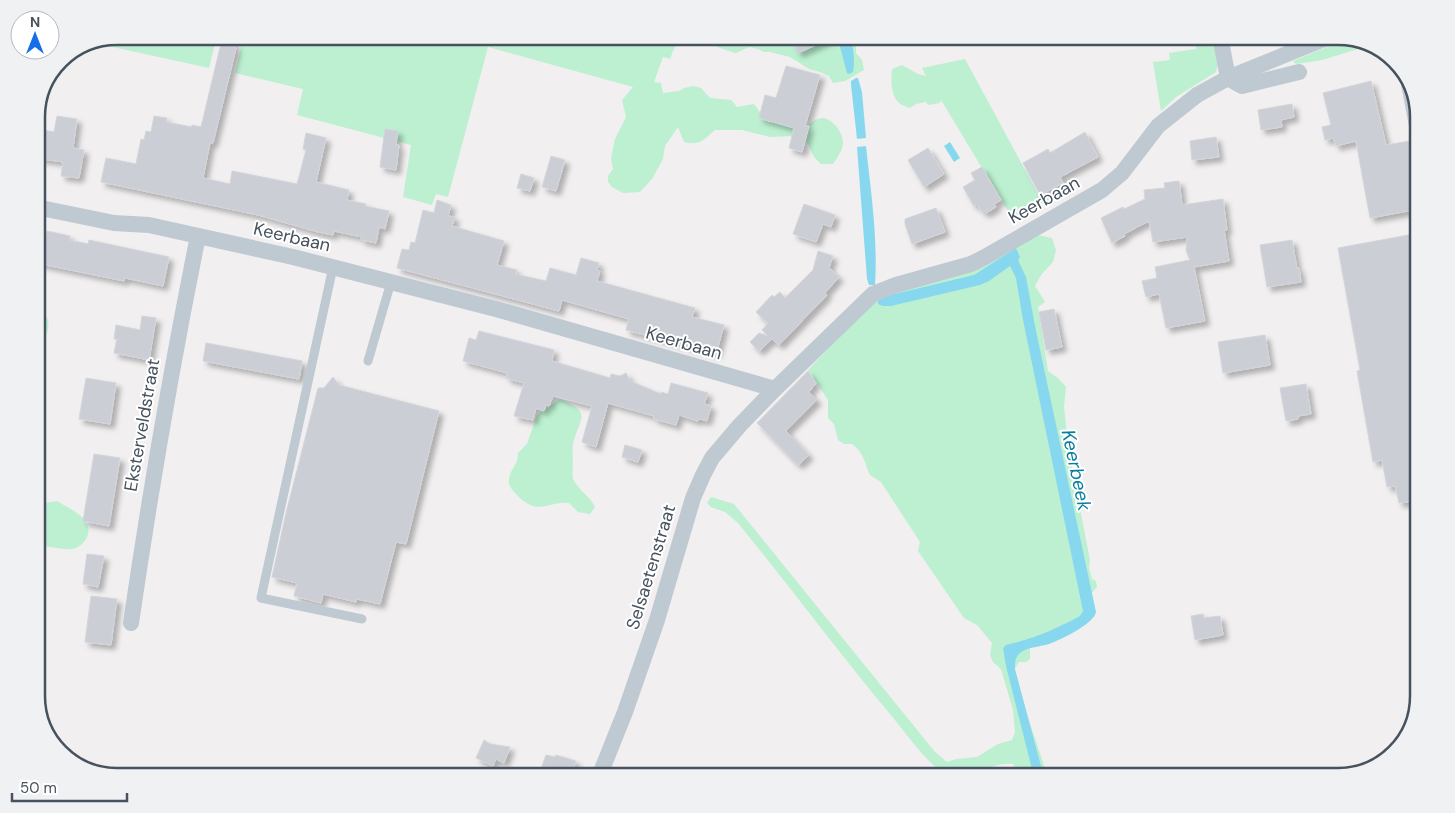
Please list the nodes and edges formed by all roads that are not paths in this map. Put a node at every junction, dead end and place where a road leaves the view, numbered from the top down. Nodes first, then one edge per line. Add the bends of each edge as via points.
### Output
1 (1222, 45) edge
2 (1308, 45) edge
3 (1299, 72) dead end
4 (1228, 78) junction
5 (45, 208) edge
6 (198, 236) junction
7 (333, 267) junction
8 (391, 282) junction
9 (368, 361) dead end
10 (775, 390) junction
11 (362, 619) dead end
12 (131, 623) dead end
13 (603, 768) edge

1 - 4 street
2 - 4 street, Keerbaan
3 - 4 street via 1242,86
4 - 10 street, Keerbaan via 1197,95 1158,126 1122,173 1102,190 971,264 873,294
5 - 6 street, Keerbaan
6 - 7 street, Keerbaan
6 - 12 street, Eksterveldstraat via 176,346
7 - 8 street, Keerbaan
7 - 11 lane via 261,598
8 - 9 lane
8 - 10 street, Keerbaan
10 - 13 street, Selsaetenstraat via 712,458 703,475 693,498 657,620

